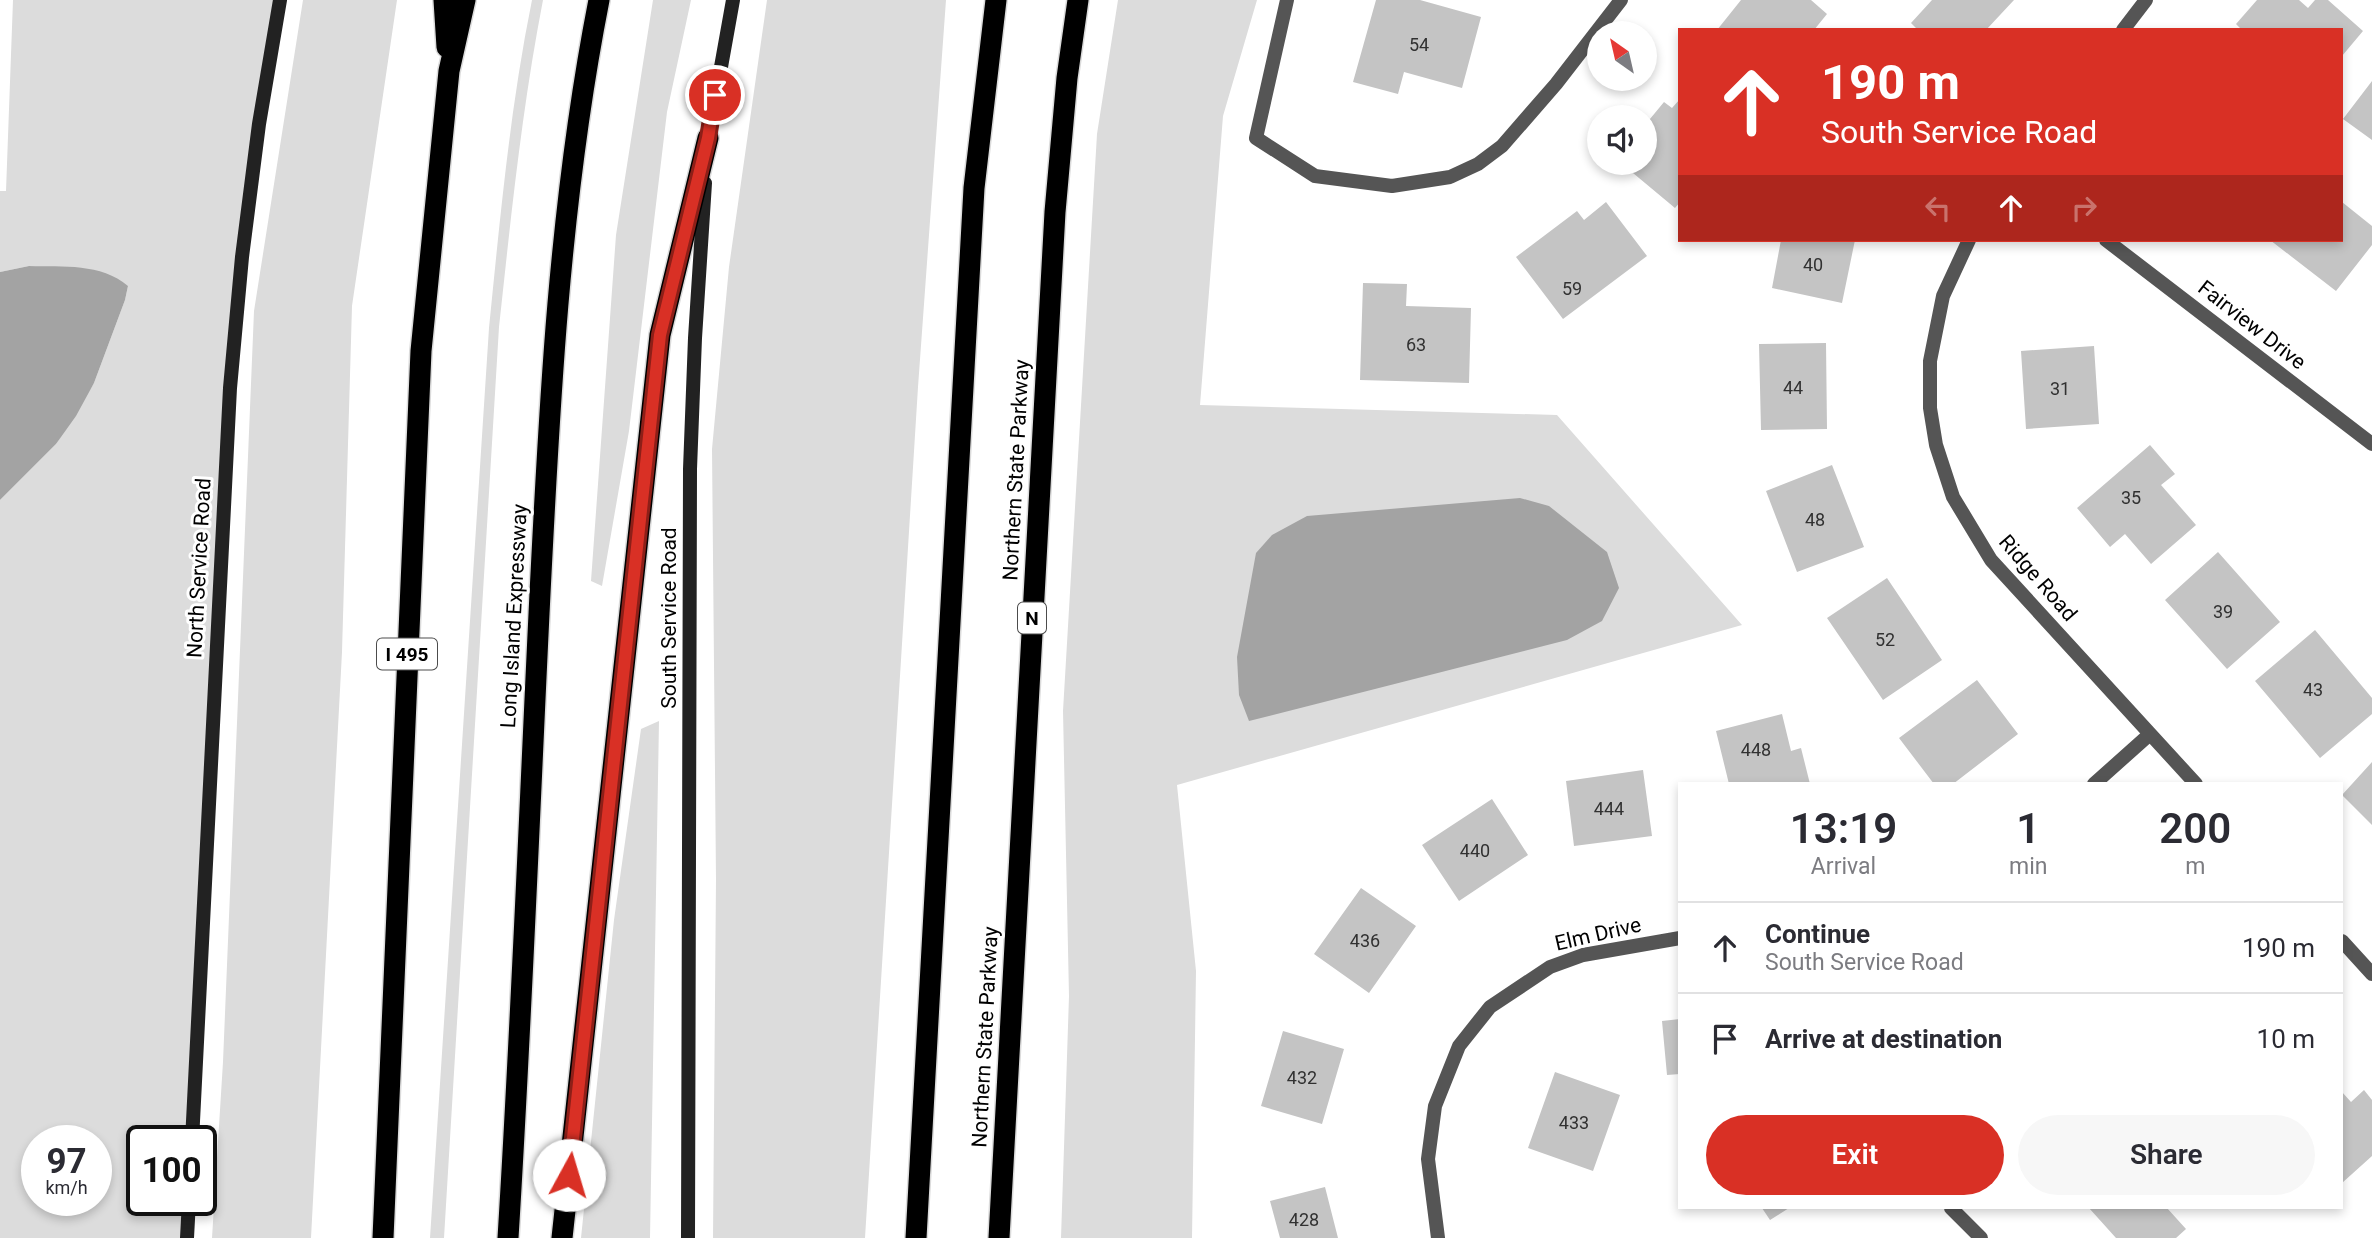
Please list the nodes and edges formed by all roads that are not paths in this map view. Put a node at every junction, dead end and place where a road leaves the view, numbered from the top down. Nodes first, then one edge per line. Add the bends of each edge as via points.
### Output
1 (280, 0) edge
2 (444, 0) edge
3 (465, 0) edge
4 (599, 0) edge
5 (733, 0) edge
6 (996, 0) edge
7 (1078, 0) edge
8 (1287, 0) edge
9 (1621, 0) edge
10 (2147, 0) edge
11 (2125, 28) edge
12 (449, 71) junction
13 (708, 138) junction
14 (1968, 242) edge
15 (2109, 242) edge
16 (2372, 444) edge
17 (2150, 734) junction
18 (2096, 782) edge
19 (2194, 782) edge
20 (1678, 938) edge
21 (2343, 943) edge
22 (2372, 974) edge
23 (193, 1125) edge
24 (1952, 1209) edge
25 (188, 1216) edge
26 (187, 1238) edge
27 (383, 1238) edge
28 (508, 1238) edge
29 (562, 1238) edge
30 (688, 1238) edge
31 (916, 1238) edge
32 (999, 1238) edge
33 (1438, 1238) edge
34 (1981, 1238) edge

1 - 23 main road, North Service Road via 259,124 230,388
2 - 12 highway
3 - 12 highway, I 495
4 - 28 highway, Long Island Expressway via 575,141 554,342
5 - 13 main road, South Service Road
6 - 31 highway via 974,188
7 - 32 highway, Northern State Parkway / N via 1055,212
8 - 9 street via 1255,138 1315,176 1392,186 1450,177 1502,146
10 - 11 street
12 - 27 highway, I 495 via 421,351
13 - 29 highway via 660,335
13 - 30 main road, South Service Road via 690,470
14 - 17 street, Ridge Road via 1943,296 1930,361 1934,433 1953,497 1991,560
15 - 16 street, Fairview Drive
17 - 18 street
17 - 19 street, Ridge Road
20 - 33 street, Elm Drive via 1583,955 1550,967 1490,1007 1459,1046 1435,1106 1428,1158
21 - 22 street
24 - 34 street
25 - 26 main road

